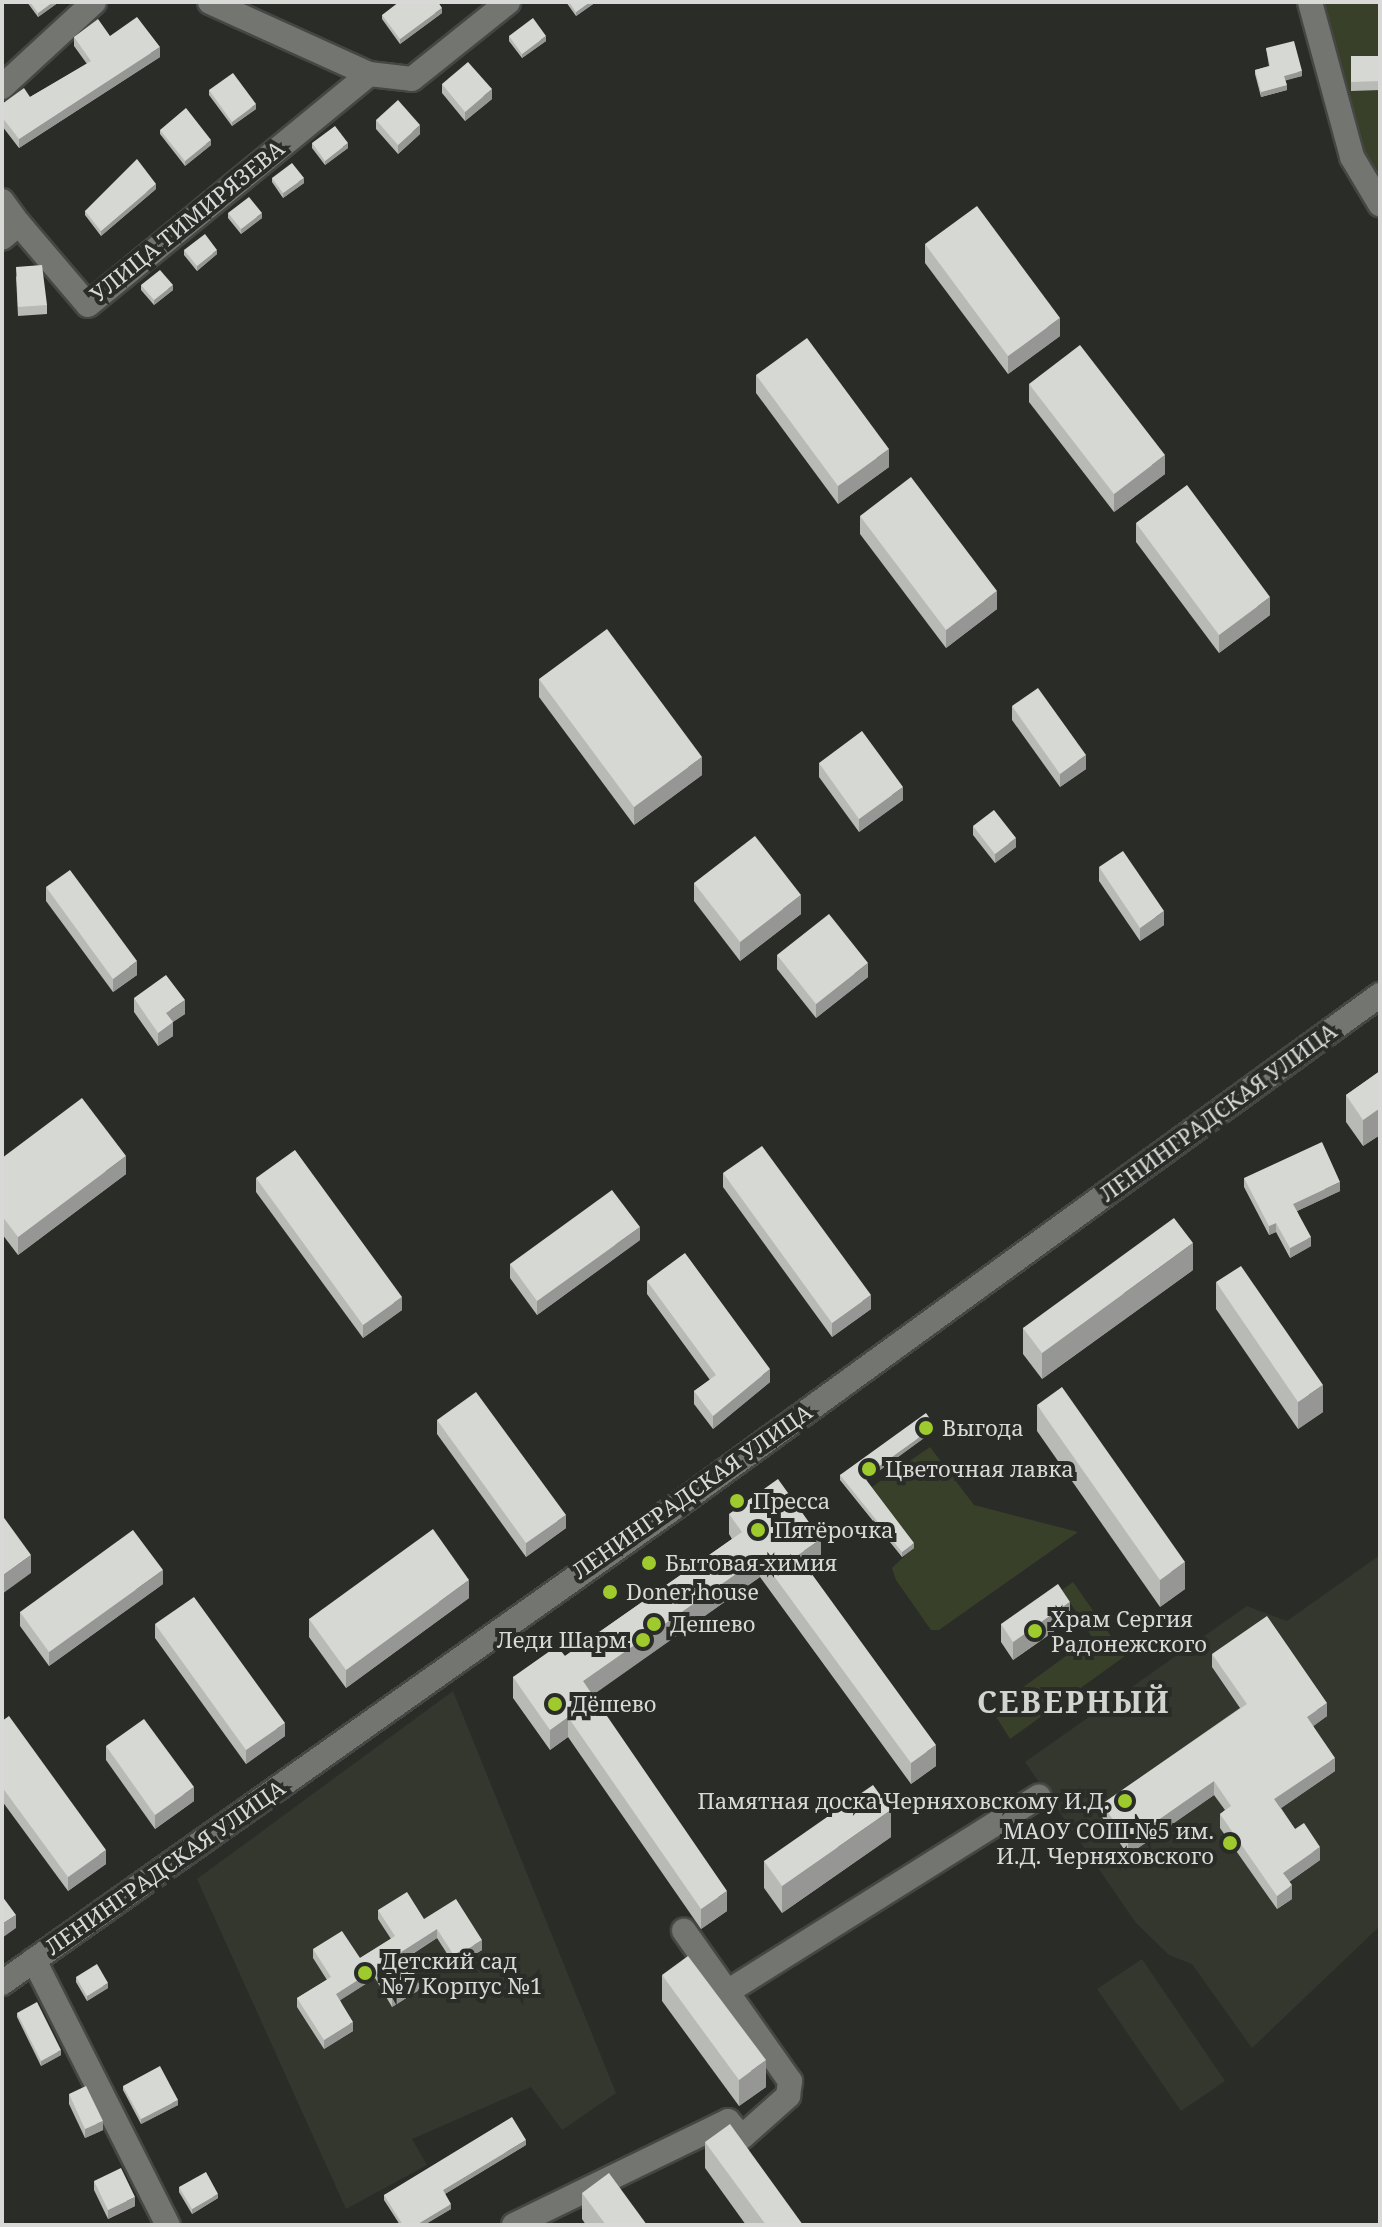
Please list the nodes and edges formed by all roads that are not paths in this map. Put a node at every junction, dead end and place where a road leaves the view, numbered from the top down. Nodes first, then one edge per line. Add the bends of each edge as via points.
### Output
1 (94, 2) edge
2 (210, 2) edge
3 (508, 2) edge
4 (1310, 2) edge
5 (369, 74) junction
6 (2, 87) edge
7 (2, 201) edge
8 (1380, 204) edge
9 (10, 231) edge
10 (1380, 995) edge
11 (1039, 1796) dead end
12 (684, 1931) dead end
13 (34, 1960) junction
14 (2, 1983) edge
15 (727, 1992) junction
16 (168, 2225) edge
17 (514, 2225) edge

1 - 6 street
2 - 5 street
3 - 5 street via 412,79
4 - 8 street via 1352,157
5 - 9 street, УЛИЦА ТИМИРЯЗЕВА via 88,305
7 - 9 street, УЛИЦА ТИМИРЯЗЕВА
10 - 13 street, ЛЕНИНГРАДСКАЯ УЛИЦА
11 - 15 street
12 - 15 street
13 - 14 street, ЛЕНИНГРАДСКАЯ УЛИЦА
13 - 16 street
15 - 17 street via 790,2081 777,2110 742,2137 728,2121

